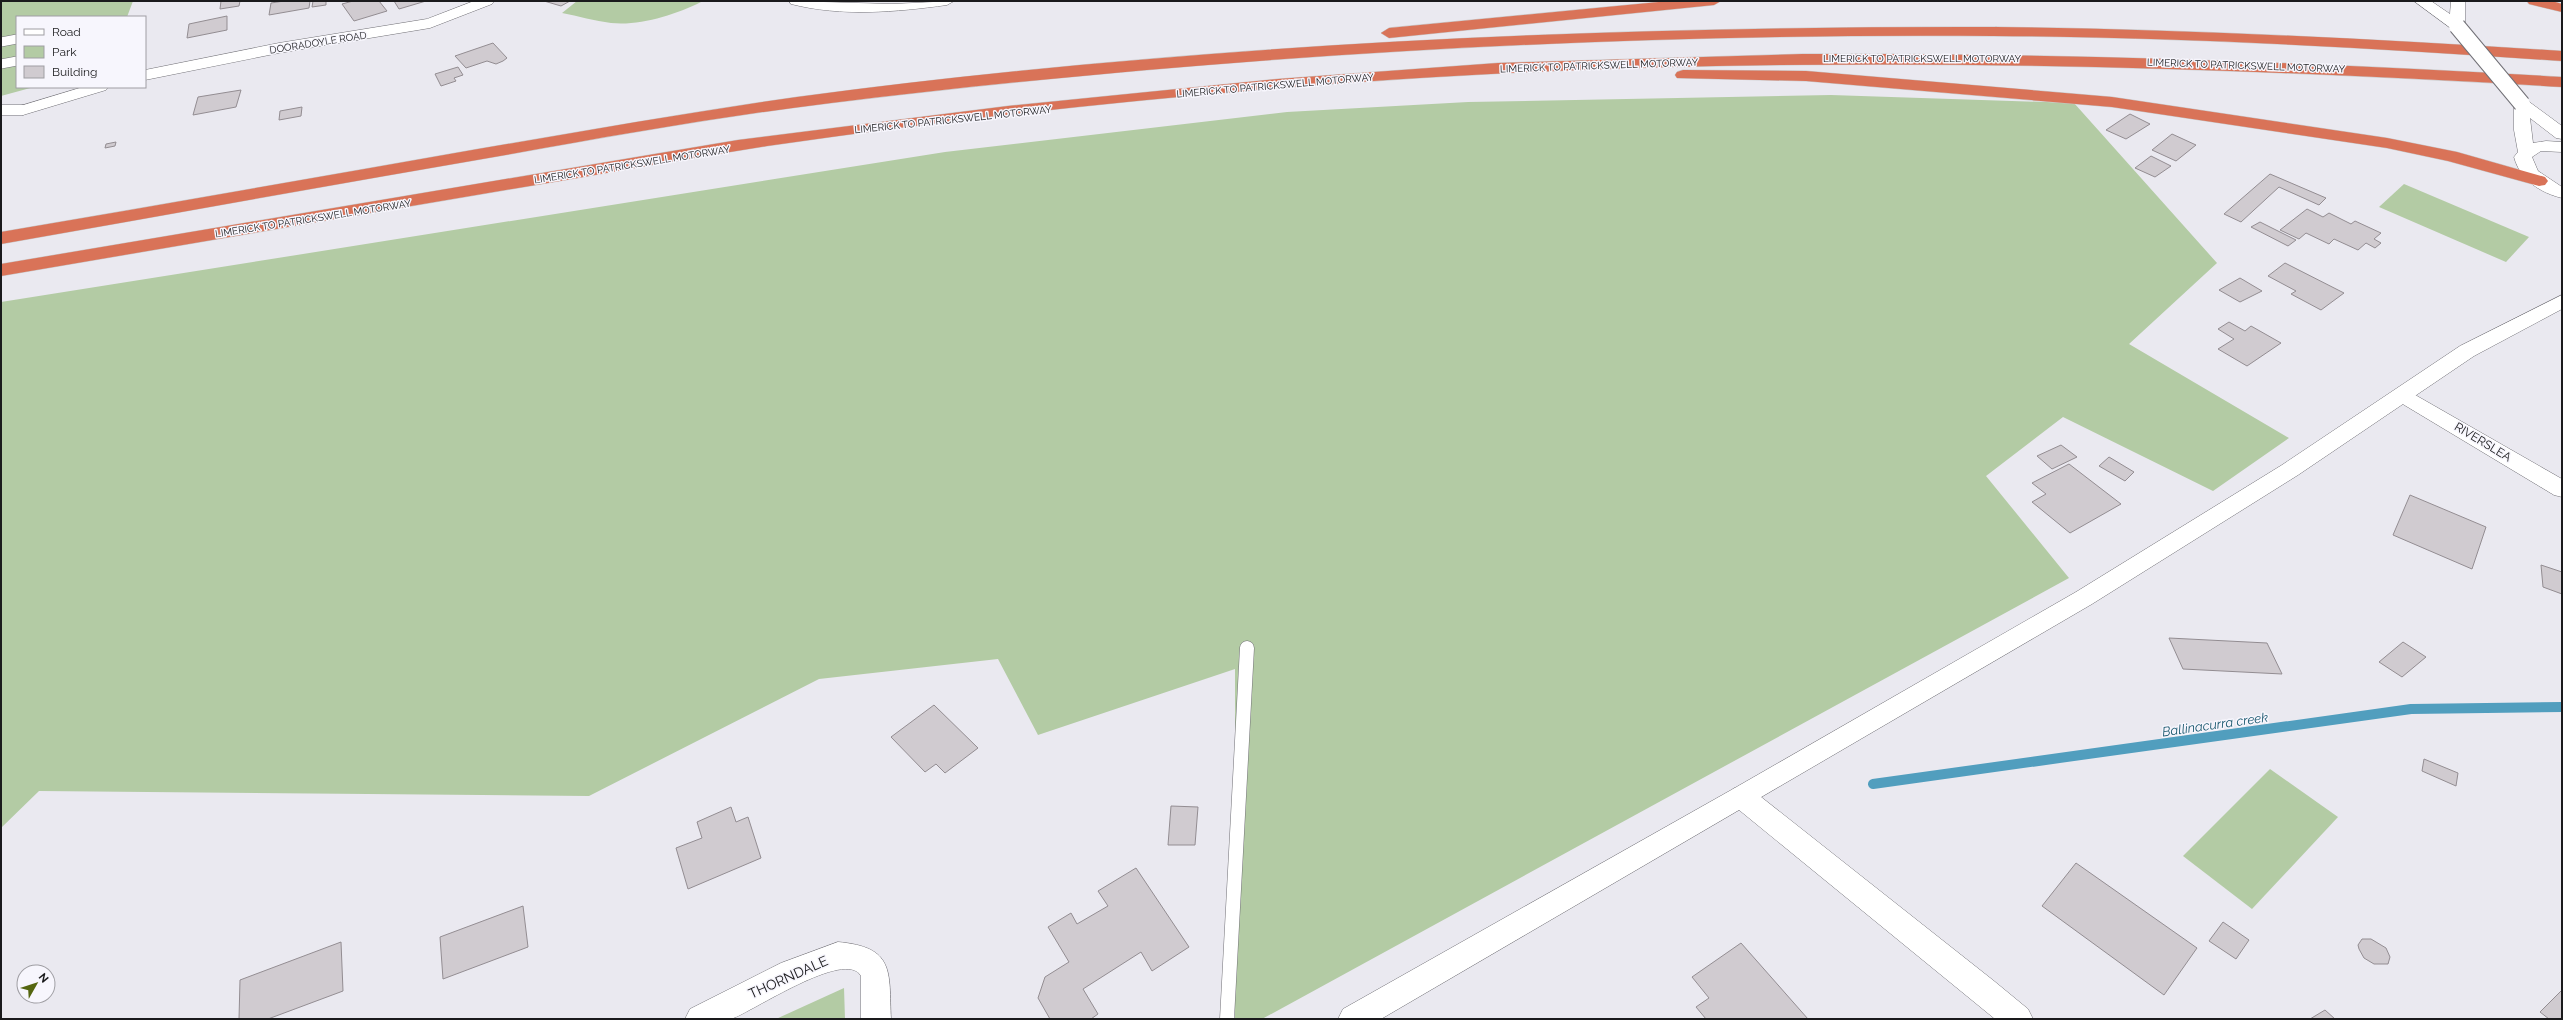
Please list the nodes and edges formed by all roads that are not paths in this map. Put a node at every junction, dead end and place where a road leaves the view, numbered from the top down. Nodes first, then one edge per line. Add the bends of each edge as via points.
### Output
1 (488, 1) edge
2 (796, 1) edge
3 (947, 1) edge
4 (1714, 1) edge
5 (2421, 1) edge
6 (2458, 1) edge
7 (2534, 1) edge
8 (2562, 8) edge
9 (2457, 26) junction
10 (16, 39) edge
11 (1, 42) edge
12 (2562, 56) edge
13 (16, 62) edge
14 (1, 64) edge
15 (146, 75) edge
16 (2562, 82) edge
17 (91, 88) edge
18 (832, 98) junction
19 (2522, 104) junction
20 (1, 110) edge
21 (895, 125) junction
22 (2562, 134) edge
23 (2562, 147) edge
24 (2526, 152) junction
25 (2539, 181) junction
26 (2561, 193) edge
27 (1, 238) edge
28 (1, 270) edge
29 (2562, 301) edge
30 (2404, 395) junction
31 (2562, 489) edge
32 (1247, 648) dead end
33 (1742, 797) junction
34 (700, 1019) edge
35 (876, 1019) edge
36 (1227, 1019) edge
37 (1353, 1019) edge
38 (2018, 1019) edge

1 - 15 street, DOORADOYLE ROAD via 430,23 279,48
2 - 3 street via 812,5 892,8
4 - 18 highway via 973,74
5 - 9 street
6 - 9 street
7 - 8 highway
9 - 19 street, bridge
10 - 11 lane
12 - 18 highway via 2163,35 1922,30 1745,32 1570,37 1376,48 1114,69
13 - 14 lane
16 - 21 highway, LIMERICK TO PATRICKSWELL MOTORWAY via 2300,66 2187,62 1927,57 1773,58 1537,67 1349,78 1187,92
17 - 20 street via 23,110
18 - 27 highway via 745,110 380,171
19 - 22 street
19 - 24 street via 2522,130
21 - 25 highway via 1192,99 1514,80 1653,75 1806,76 2144,106 2387,143 2451,156
21 - 28 highway, LIMERICK TO PATRICKSWELL MOTORWAY via 800,136
23 - 24 street via 2536,147
24 - 25 street via 2523,157 2524,164
25 - 26 street
29 - 30 street via 2467,351
30 - 31 street, RIVERSLEA
30 - 33 street via 2191,533
32 - 36 lane
33 - 37 street
33 - 38 street
34 - 35 street, THORNDALE via 791,973 838,955 858,957 869,963 875,974

